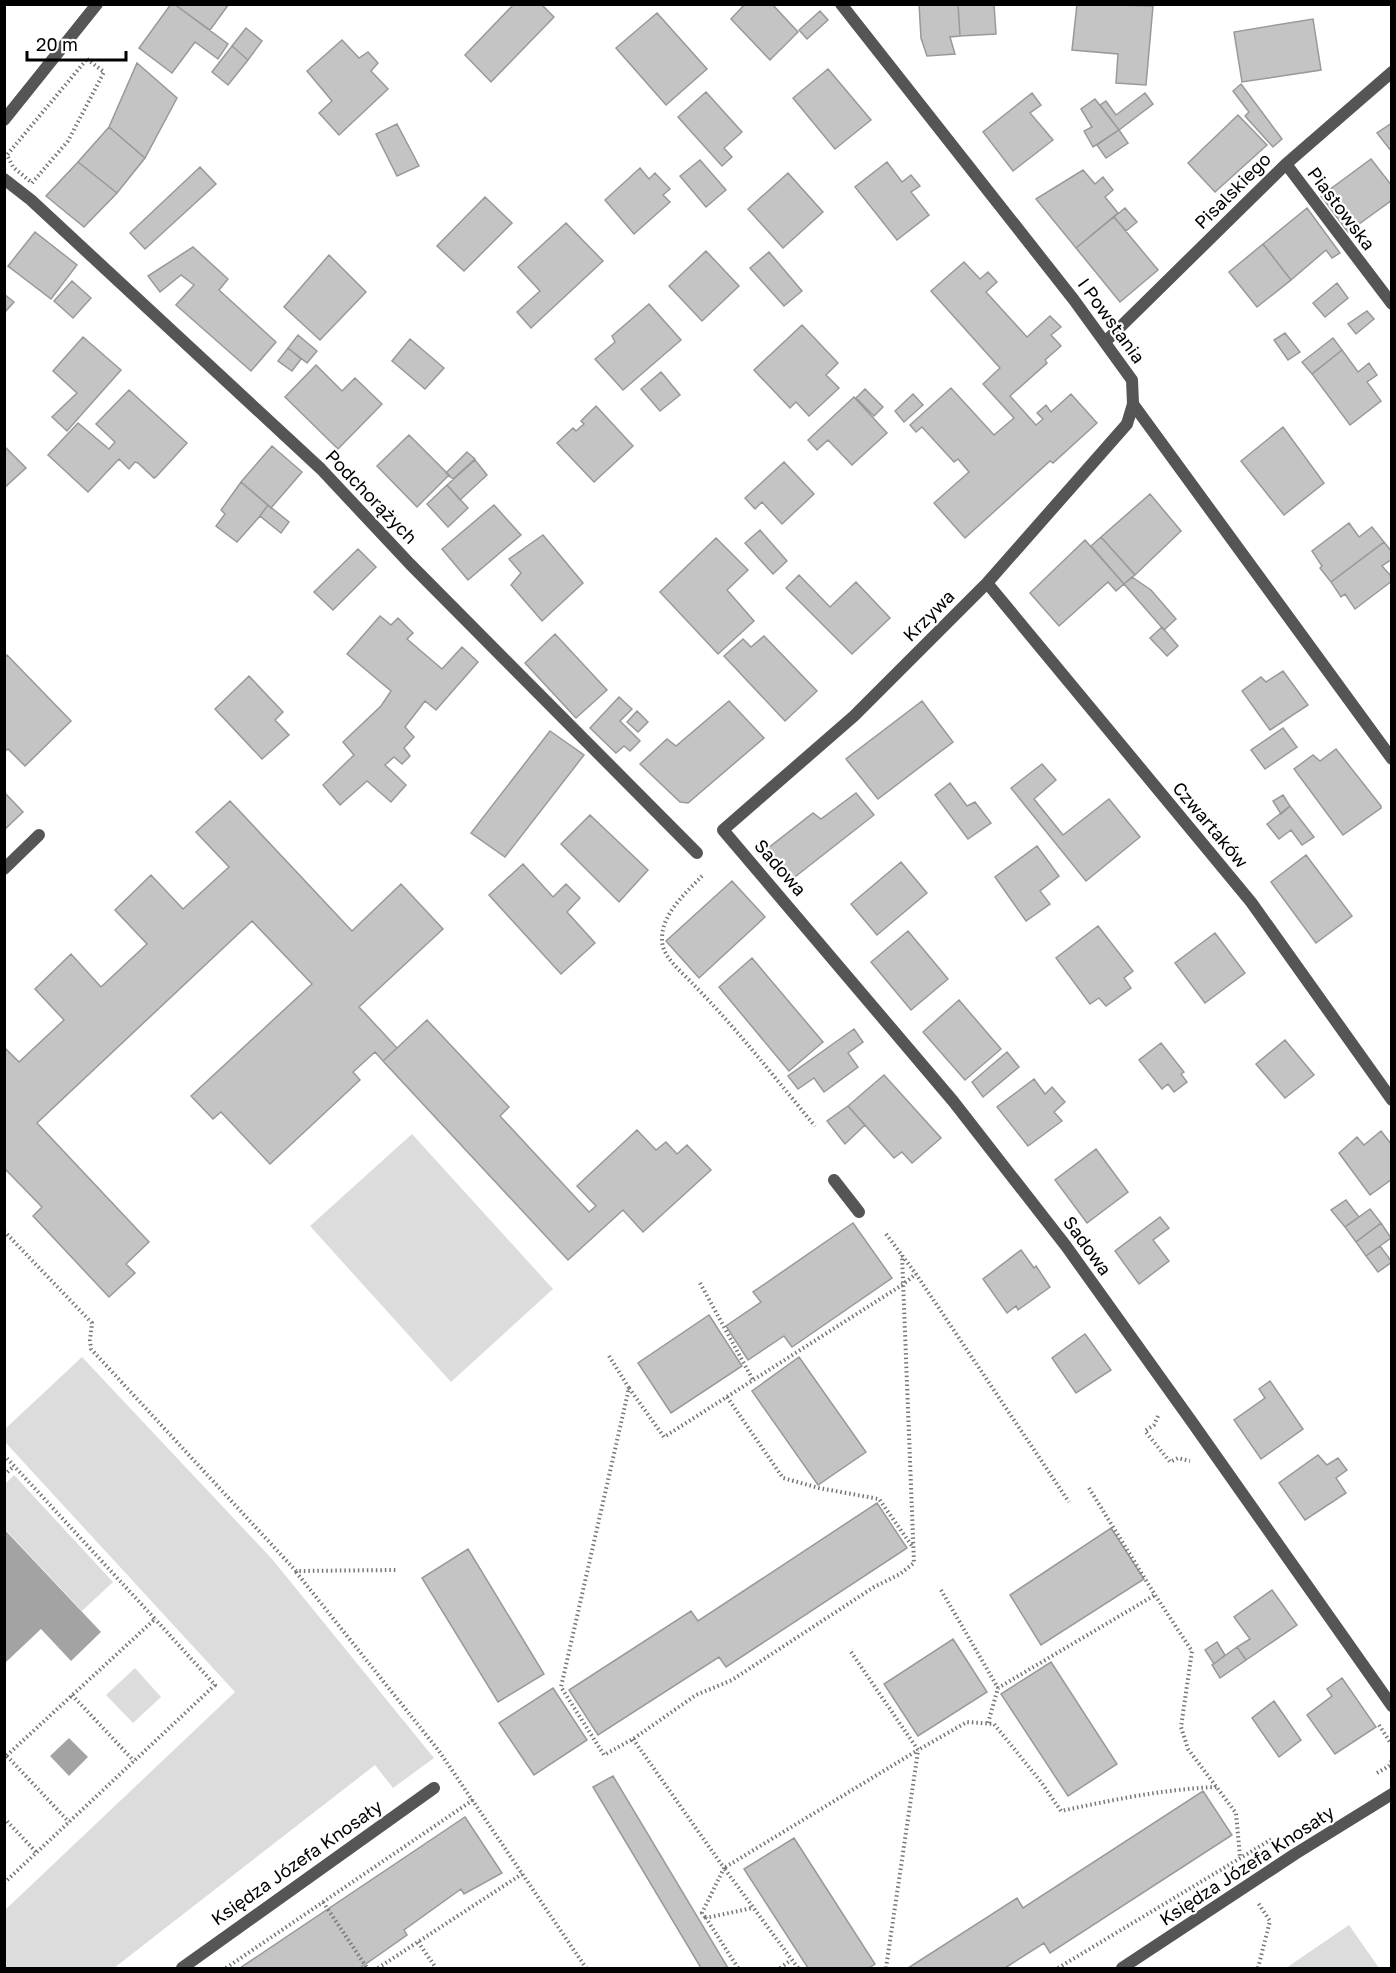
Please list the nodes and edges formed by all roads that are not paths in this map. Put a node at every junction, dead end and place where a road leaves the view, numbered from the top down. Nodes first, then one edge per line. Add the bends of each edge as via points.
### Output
1 (97, 4) edge
2 (841, 4) edge
3 (1392, 72) edge
4 (4, 120) edge
5 (1286, 164) junction
6 (4, 179) edge
7 (1392, 304) edge
8 (1105, 342) junction
9 (1133, 404) junction
10 (987, 583) junction
11 (1392, 759) edge
12 (723, 830) joint
13 (39, 835) dead end
14 (697, 854) dead end
15 (4, 869) edge
16 (1392, 1100) edge
17 (834, 1180) dead end
18 (859, 1212) dead end
19 (1392, 1706) edge
20 (434, 1788) dead end
21 (1392, 1794) edge
22 (182, 1968) edge
23 (1122, 1968) edge

1 - 4 street
2 - 8 street, I Powstania
3 - 5 street, Pisalskiego
5 - 7 street, Piastowska
5 - 8 street, Pisalskiego
6 - 14 street, Podchorążych via 321,470
8 - 9 street, I Powstania via 1132,380
9 - 10 street, Krzywa via 1127,424
9 - 11 street, I Powstania
10 - 12 street, Krzywa via 854,716
10 - 16 street, Czwartaków via 1251,902
12 - 19 street, Sadowa via 953,1101 1066,1246
13 - 15 street
17 - 18 street
20 - 22 street, Księdza Józefa Knosały
21 - 23 street, Księdza Józefa Knosały

